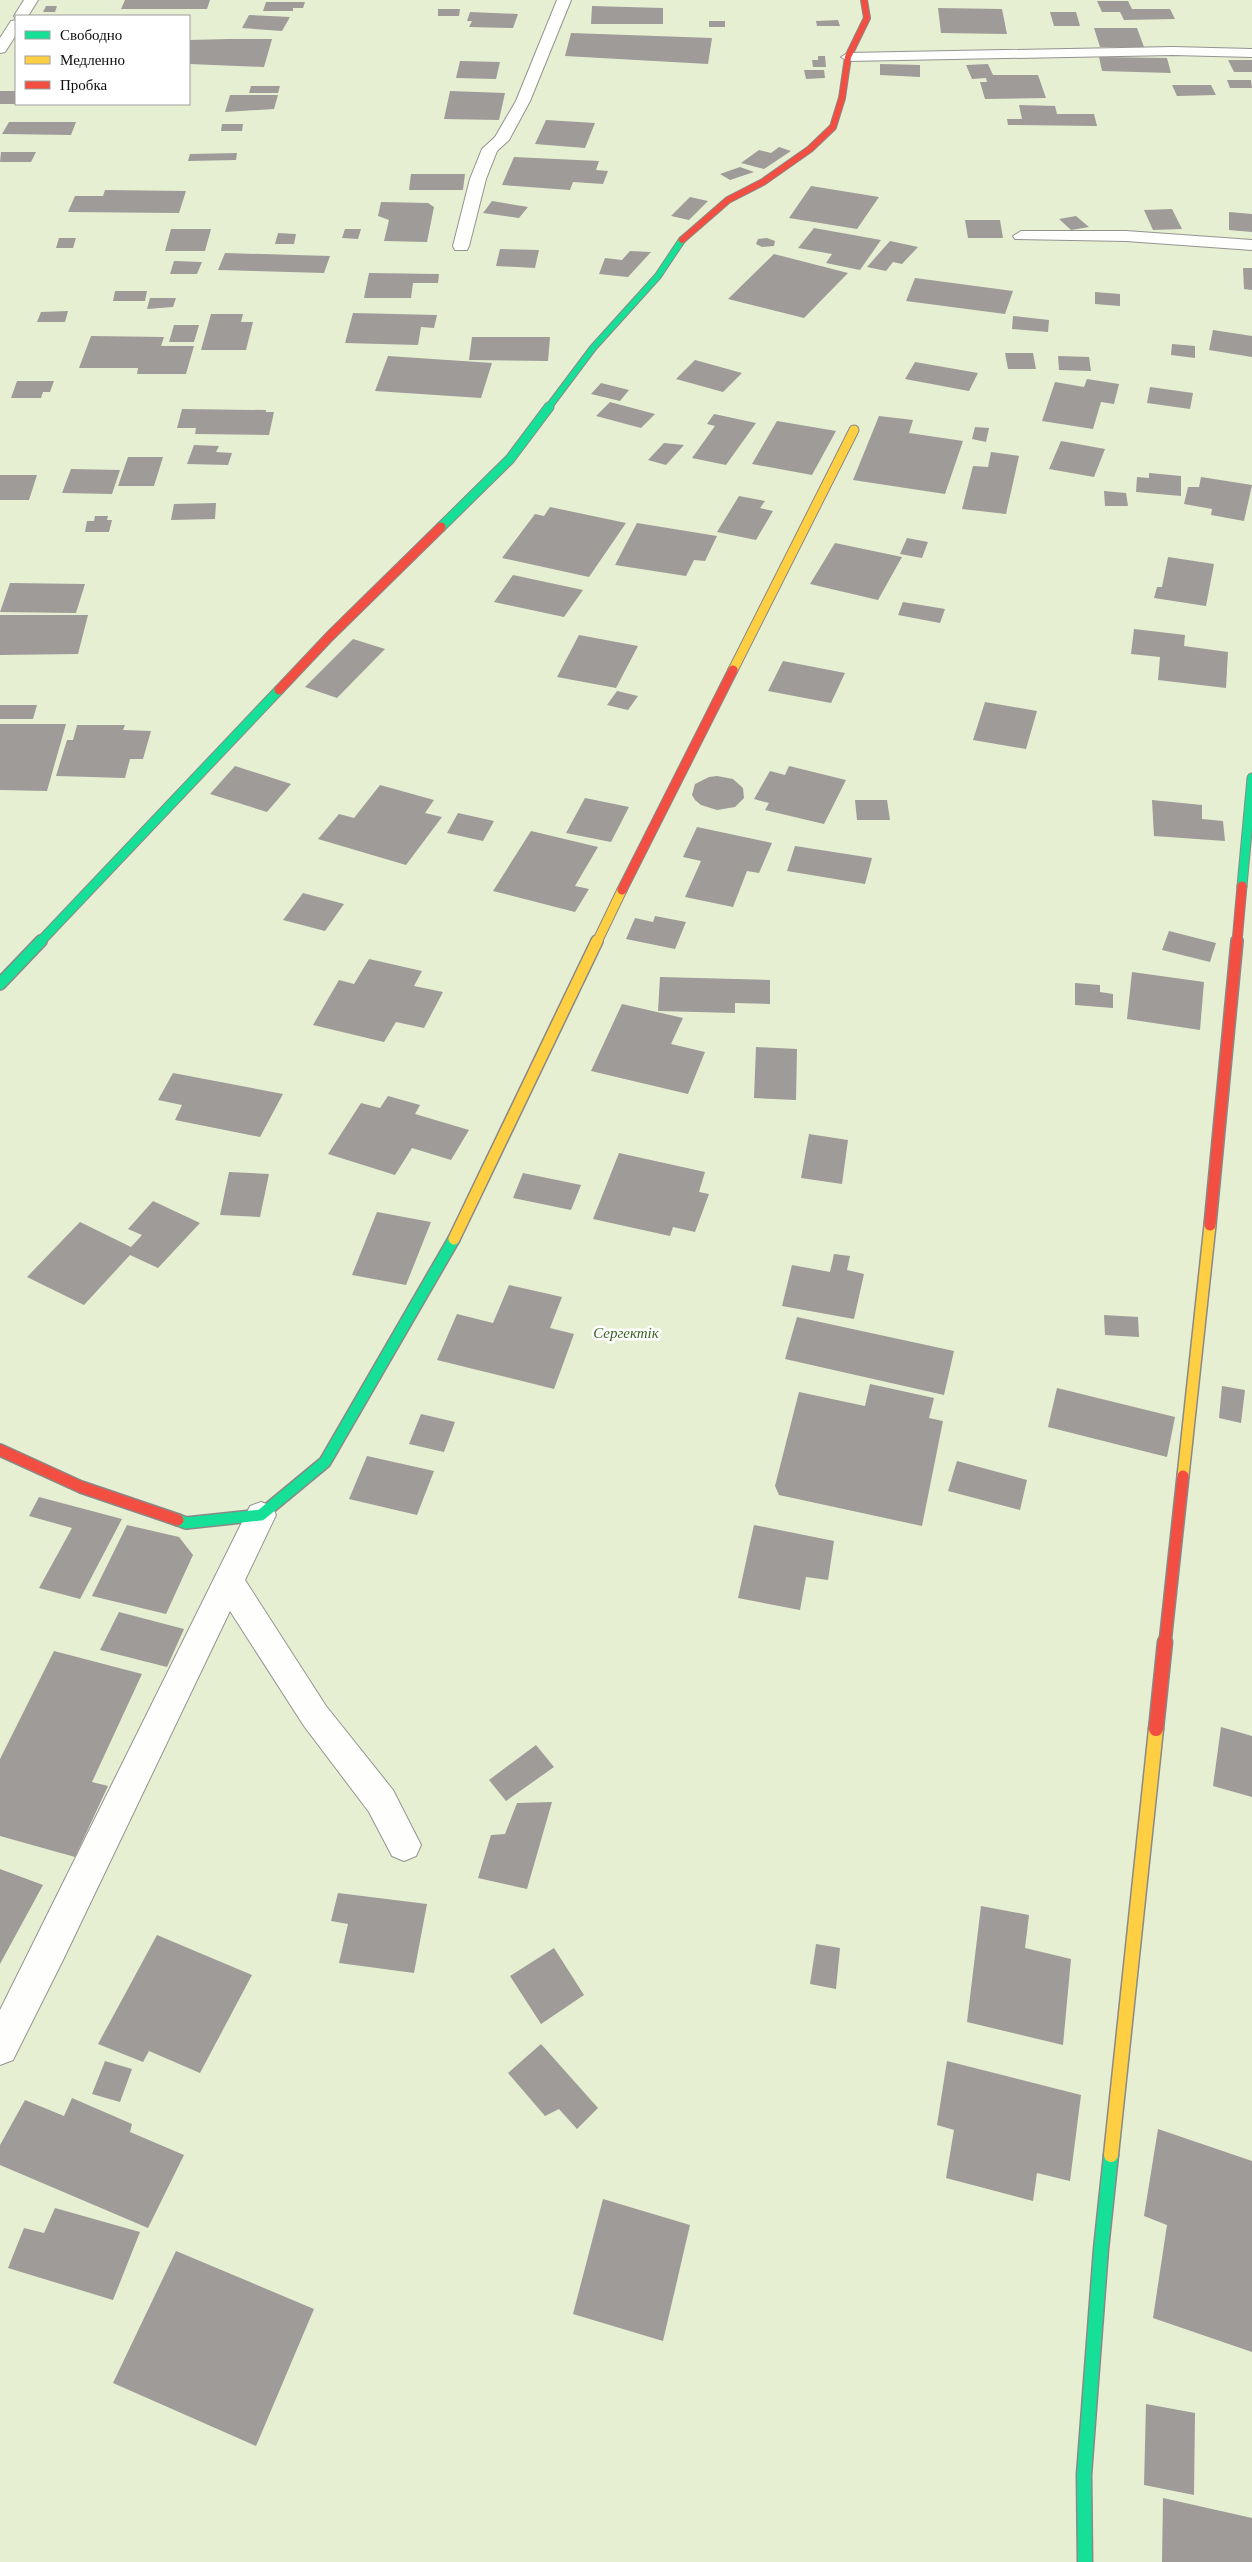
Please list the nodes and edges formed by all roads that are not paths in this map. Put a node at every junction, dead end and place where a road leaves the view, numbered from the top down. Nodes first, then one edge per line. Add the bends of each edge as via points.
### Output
1 (31, 0) edge
2 (564, 0) edge
3 (864, 0) edge
4 (22, 15) edge
5 (15, 26) edge
6 (0, 49) edge
7 (1252, 54) edge
8 (848, 57) junction
9 (1021, 236) dead end
10 (1252, 245) edge
11 (461, 246) dead end
12 (854, 430) dead end
13 (1252, 778) edge
14 (0, 984) edge
15 (0, 1450) edge
16 (261, 1515) junction
17 (229, 1582) junction
18 (404, 1845) dead end
19 (0, 2047) edge
20 (1085, 2562) edge

1 - 4 street
2 - 11 street via 523,101 501,140 490,149 478,179
3 - 8 street via 867,18
5 - 6 street
7 - 8 street via 1173,51
8 - 14 street via 842,98 833,126 802,155 763,182 728,200 677,245 658,276 593,348 510,459 330,636
9 - 10 street via 1126,236
12 - 16 street via 629,875 461,1227 325,1462
13 - 20 street via 1225,1080 1101,2249 1084,2475
15 - 16 street via 82,1487 186,1523
16 - 17 street
17 - 18 street via 315,1716 381,1800
17 - 19 street via 52,1948

